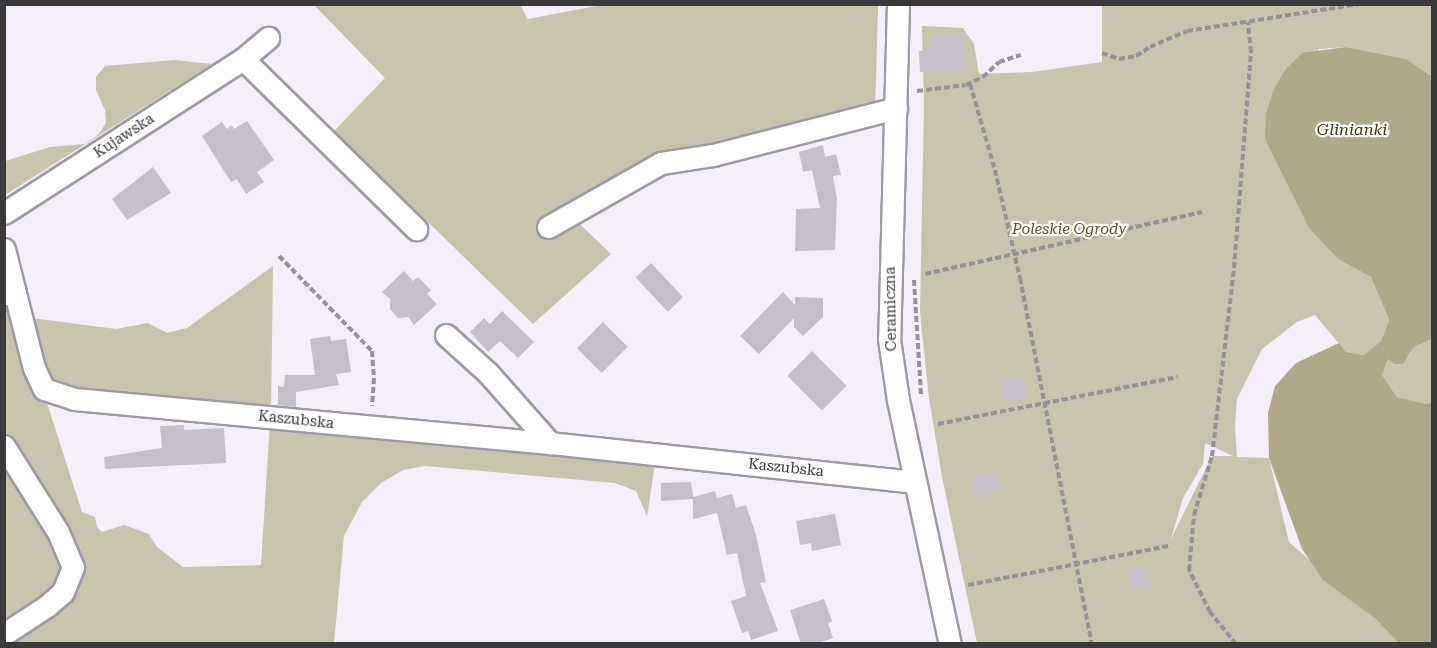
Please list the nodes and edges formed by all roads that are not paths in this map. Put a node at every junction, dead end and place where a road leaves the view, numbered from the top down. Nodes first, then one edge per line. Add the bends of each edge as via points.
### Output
1 (898, 4) edge
2 (268, 38) dead end
3 (243, 58) junction
4 (896, 108) junction
5 (4, 213) edge
6 (548, 227) dead end
7 (416, 229) dead end
8 (4, 249) edge
9 (10, 294) edge
10 (446, 335) dead end
11 (550, 443) junction
12 (4, 446) edge
13 (915, 482) junction
14 (4, 634) edge
15 (950, 644) edge

1 - 4 street, Ceramiczna
2 - 3 street, Kujawska
3 - 5 street, Kujawska
3 - 7 street
4 - 6 street via 713,155 661,163
4 - 13 street, Ceramiczna via 889,339
8 - 9 street
9 - 11 street, Kaszubska via 44,389 74,399
10 - 11 street via 488,373
11 - 13 street, Kaszubska
12 - 14 street via 58,532 73,567 63,592
13 - 15 street, Ceramiczna

